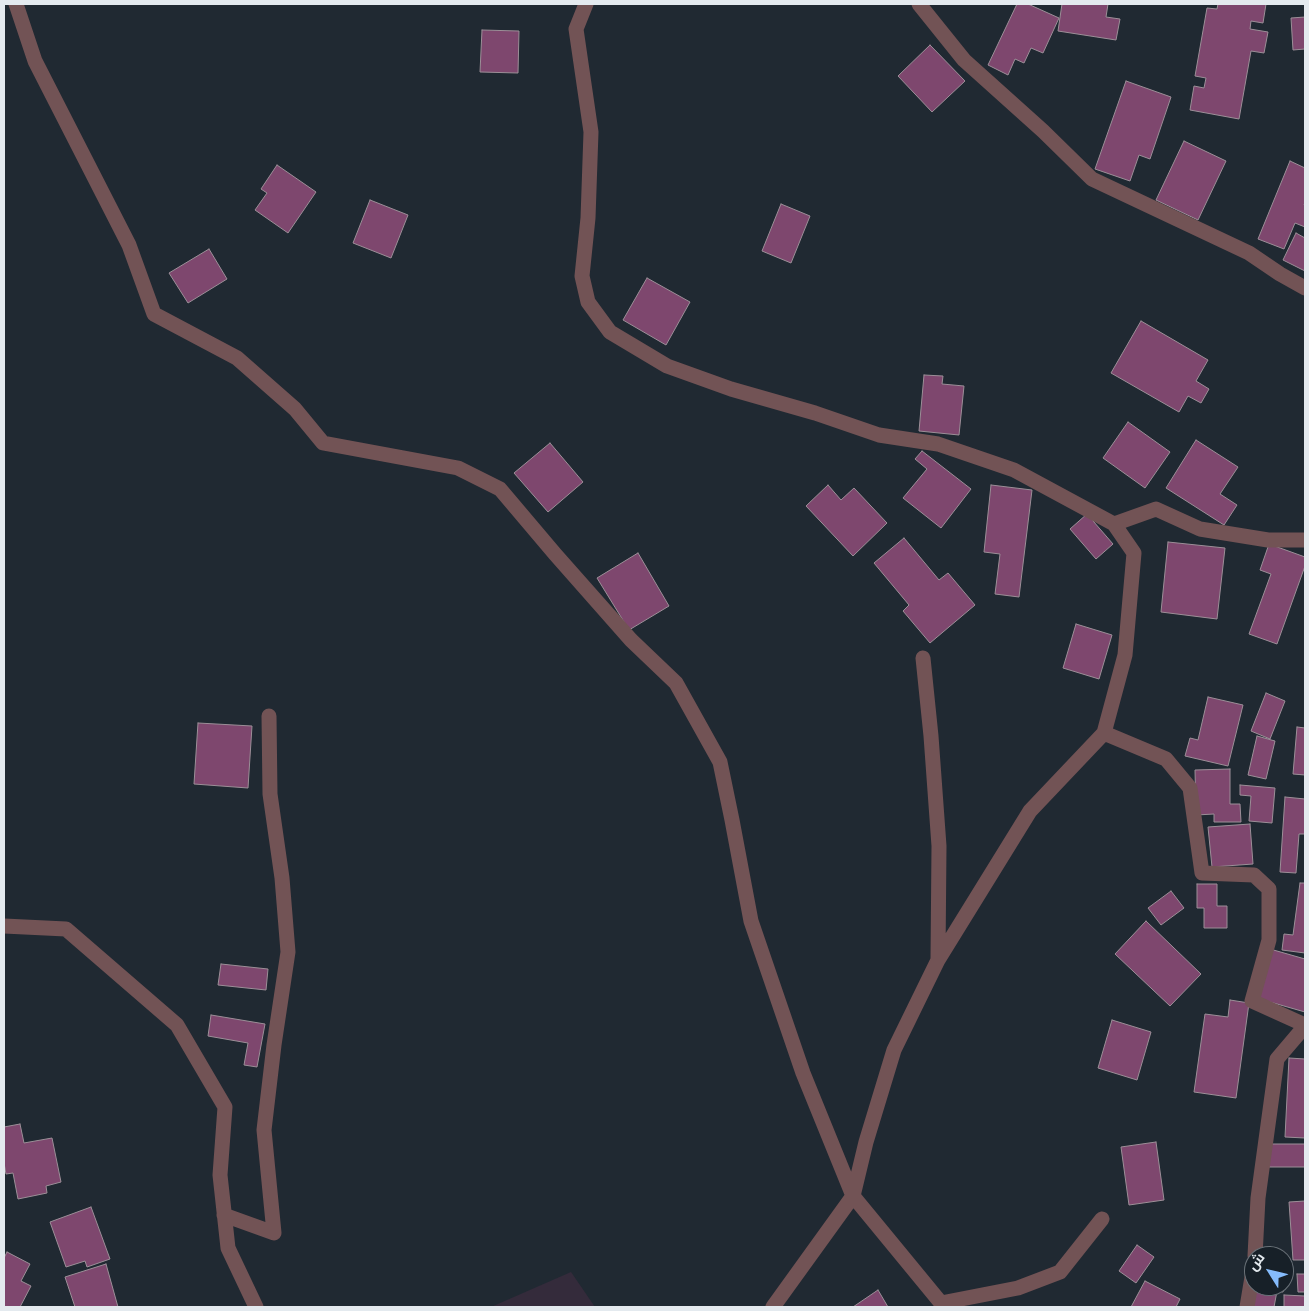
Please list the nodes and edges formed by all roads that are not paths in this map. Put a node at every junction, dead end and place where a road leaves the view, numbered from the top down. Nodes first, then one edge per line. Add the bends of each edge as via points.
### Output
1 (16, 4) edge
2 (586, 4) edge
3 (919, 4) edge
4 (1305, 288) edge
5 (1114, 524) junction
6 (1305, 540) edge
7 (923, 658) dead end
8 (269, 716) dead end
9 (1104, 733) junction
10 (4, 926) edge
11 (938, 960) junction
12 (1305, 1025) edge
13 (853, 1196) junction
14 (224, 1215) junction
15 (1102, 1219) dead end
16 (1255, 1246) edge
17 (941, 1305) edge
18 (256, 1307) edge
19 (773, 1307) edge

1 - 13 street via 35,61 129,245 154,314 237,358 295,408 323,443 458,468 500,489 631,640 676,683 720,762 751,921 803,1073
2 - 5 street via 576,29 591,132 582,276 588,302 610,332 667,366 731,389 879,435 938,444 1014,470
3 - 4 street via 964,60 1092,179 1249,253
5 - 6 street via 1156,509 1200,529 1268,540
5 - 9 street via 1134,553 1125,655
7 - 11 street via 939,846
8 - 14 street via 270,794 288,952 264,1130 274,1233
9 - 11 street via 1030,810
9 - 12 street via 1166,758 1190,788 1202,873 1254,875 1269,889 1269,940 1252,1001
10 - 14 street via 66,929 177,1025 225,1107 220,1174
11 - 13 street via 894,1050
12 - 16 street via 1277,1059
13 - 17 street
13 - 19 street
14 - 18 street via 228,1248
15 - 17 street via 1060,1272 1018,1288

